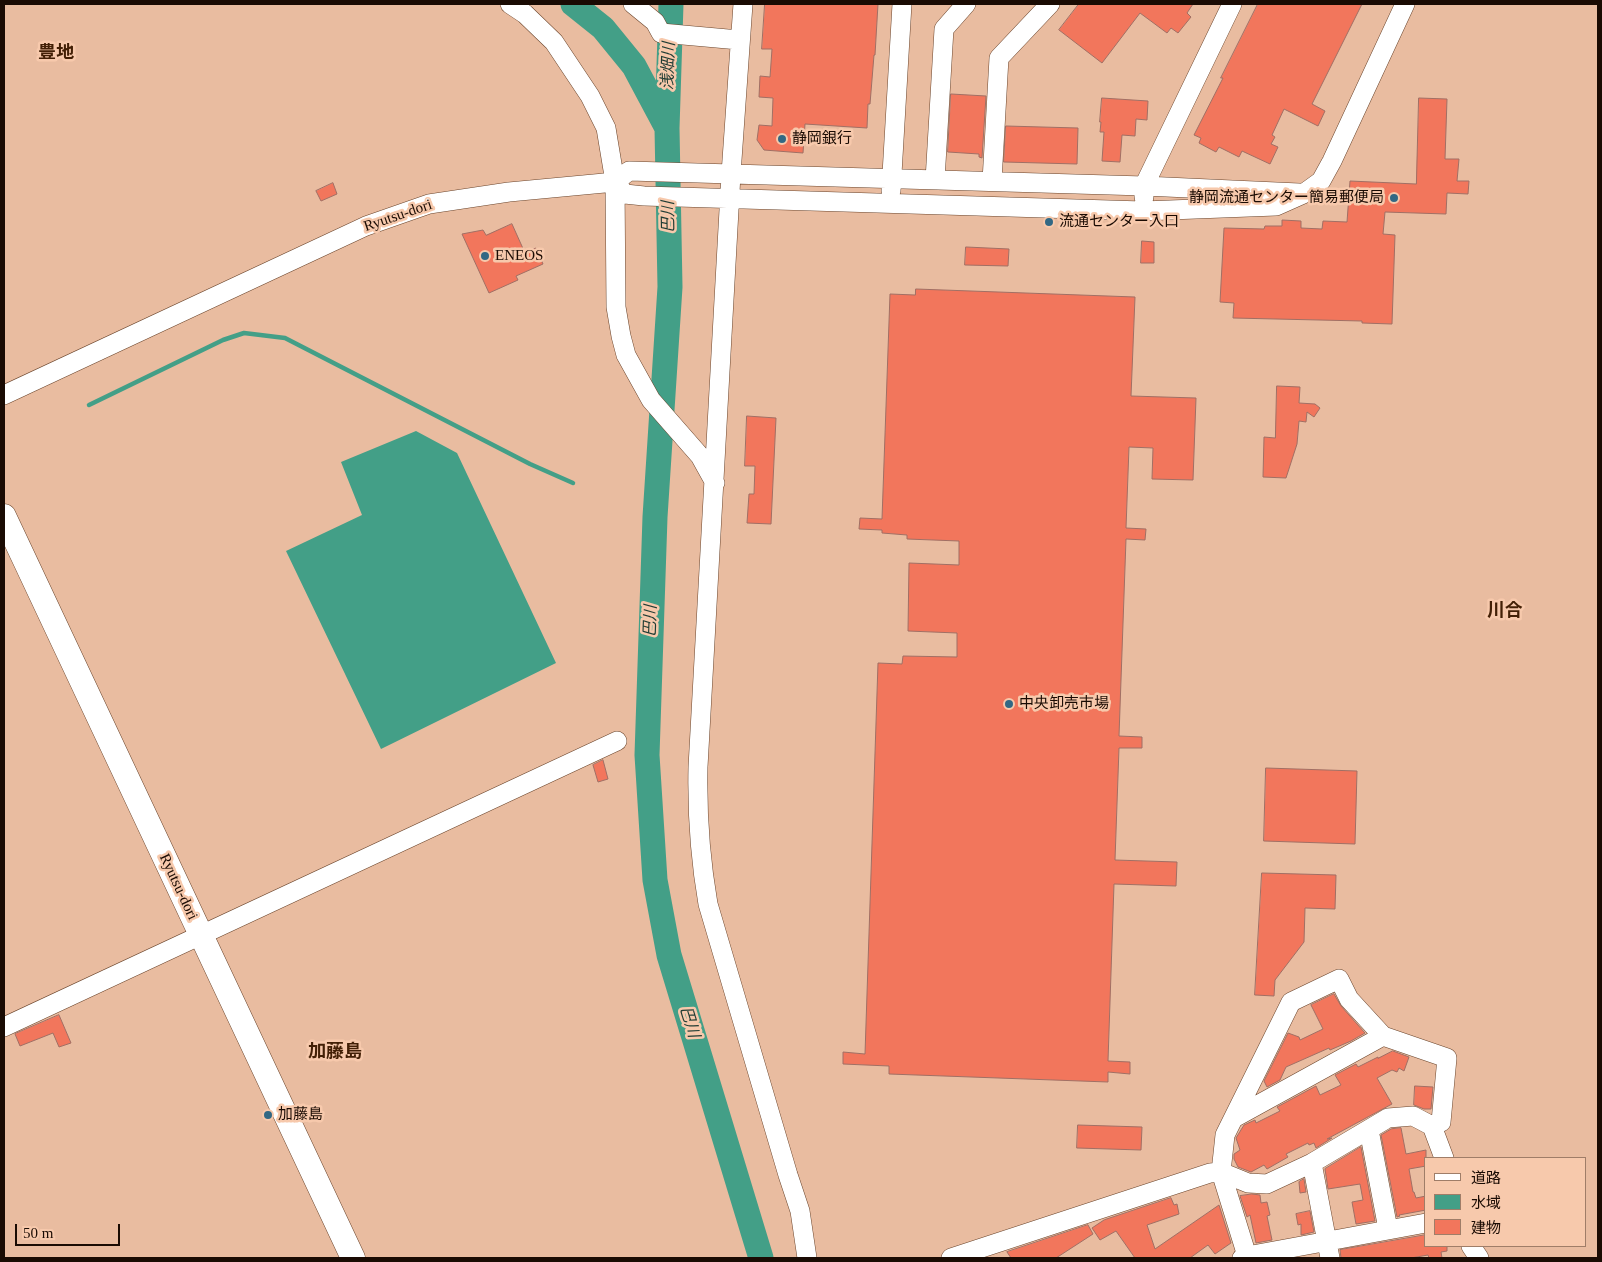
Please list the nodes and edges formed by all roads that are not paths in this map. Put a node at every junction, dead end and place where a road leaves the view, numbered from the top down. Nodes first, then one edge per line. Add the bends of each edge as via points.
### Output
1 (510, 4) edge
2 (633, 4) edge
3 (743, 4) edge
4 (902, 4) edge
5 (966, 4) edge
6 (1050, 4) edge
7 (1232, 4) edge
8 (1405, 4) edge
9 (739, 40) junction
10 (731, 174) junction
11 (892, 178) junction
12 (935, 180) junction
13 (614, 182) junction
14 (992, 182) junction
15 (1144, 186) junction
16 (1304, 194) junction
17 (730, 197) junction
18 (890, 202) junction
19 (1143, 211) junction
20 (4, 395) edge
21 (715, 483) junction
22 (4, 516) edge
23 (617, 741) dead end
24 (200, 935) junction
25 (4, 1027) edge
26 (1383, 1036) junction
27 (1234, 1118) junction
28 (1432, 1126) junction
29 (1369, 1130) junction
30 (1444, 1157) edge
31 (1312, 1163) junction
32 (1221, 1172) junction
33 (800, 1211) junction
34 (1424, 1222) edge
35 (1388, 1229) junction
36 (1472, 1247) edge
37 (1328, 1249) edge
38 (981, 1254) edge
39 (1245, 1257) edge
40 (353, 1258) edge
41 (807, 1258) edge
42 (817, 1258) edge
43 (951, 1258) edge
44 (1478, 1258) edge

1 - 13 street via 554,42 590,96 606,128
2 - 9 street via 655,22 661,32
3 - 9 street
4 - 11 street
5 - 12 street via 944,29
6 - 14 street via 999,58
7 - 15 street
8 - 16 street via 1332,161 1321,181
9 - 10 street
10 - 11 street
10 - 13 street via 629,171
10 - 17 street
11 - 12 street
11 - 18 street
12 - 14 street
13 - 17 street via 625,194
13 - 20 street, Ryutsu-dori via 429,204 366,226
13 - 21 street via 616,307 626,355 651,400 700,456
14 - 15 street
15 - 16 street
15 - 19 street
16 - 19 street via 1276,206
17 - 18 street
17 - 21 street
18 - 19 street
21 - 33 street via 698,767 698,827 703,872 708,904
22 - 24 main road, Ryutsu-dori
23 - 24 street
24 - 25 street
24 - 40 main road, Ryutsu-dori
26 - 27 street
26 - 27 street via 1349,999 1338,979 1291,1002
26 - 28 street via 1447,1058 1441,1122
27 - 32 street via 1225,1135
28 - 29 street via 1414,1116 1388,1118
28 - 30 street
29 - 31 street
29 - 35 street
31 - 32 street via 1267,1184 1248,1183
31 - 37 street
32 - 38 street via 1210,1173
32 - 39 street
33 - 41 street
33 - 42 street
34 - 35 street
35 - 37 street
36 - 44 street
37 - 39 street
38 - 43 street

